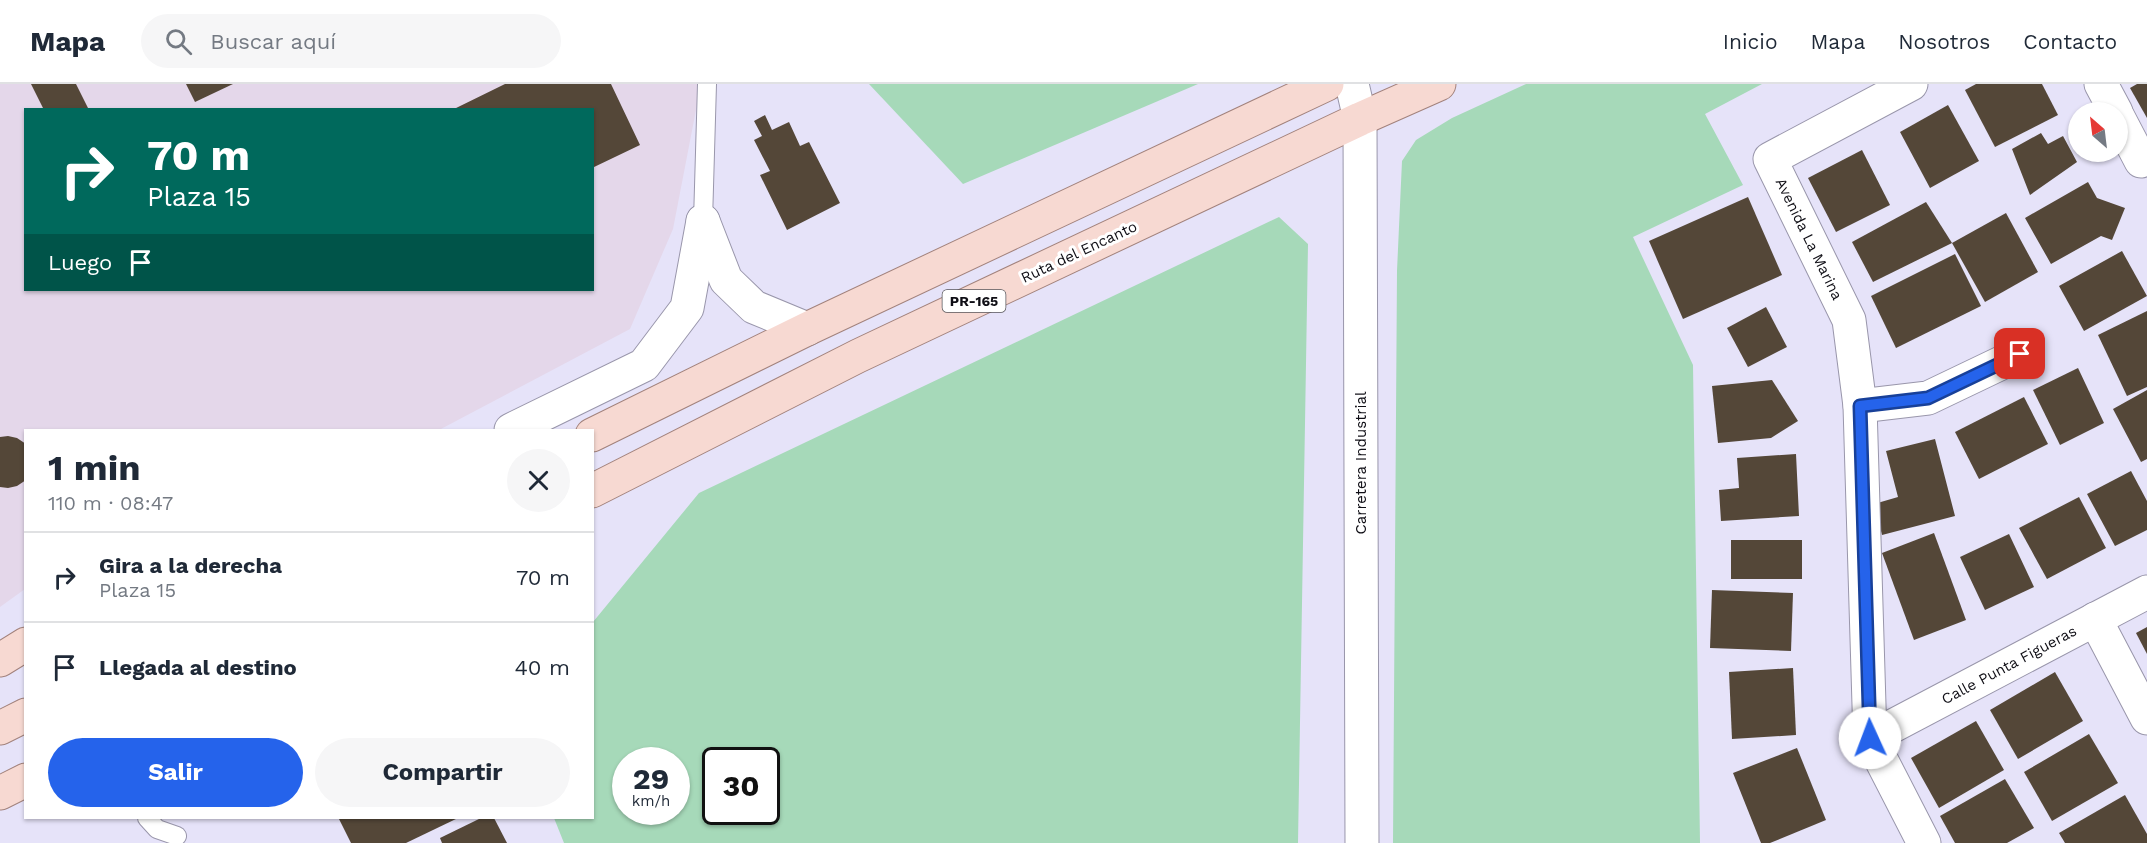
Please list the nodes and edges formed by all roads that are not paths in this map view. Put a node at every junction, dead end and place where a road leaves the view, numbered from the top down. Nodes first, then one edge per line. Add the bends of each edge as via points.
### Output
1 (707, 84) edge
2 (1327, 84) edge
3 (1352, 84) edge
4 (1440, 84) edge
5 (1911, 84) edge
6 (2101, 84) edge
7 (2111, 102) edge
8 (1360, 119) junction
9 (2128, 136) edge
10 (2141, 161) dead end
11 (703, 221) junction
12 (807, 329) junction
13 (2020, 354) dead end
14 (1860, 406) junction
15 (513, 429) edge
16 (594, 434) edge
17 (594, 490) edge
18 (2147, 592) edge
19 (2095, 619) junction
20 (24, 645) edge
21 (0, 660) edge
22 (24, 716) edge
23 (2147, 718) edge
24 (0, 728) edge
25 (1870, 738) junction
26 (24, 781) edge
27 (0, 793) edge
28 (148, 819) edge
29 (178, 832) edge
30 (1362, 843) edge
31 (1924, 843) edge

1 - 11 lane
2 - 12 main road
3 - 8 street, Carretera Industrial
4 - 8 main road, Ruta del Encanto / PR-165
5 - 14 street, Avenida La Marina via 1770,159 1849,320
6 - 7 street
8 - 17 main road, Ruta del Encanto / PR-165 via 858,356
8 - 30 street, Carretera Industrial
9 - 10 street
11 - 12 street via 726,280 754,307
11 - 15 street via 687,308 644,365
12 - 16 main road
13 - 14 street via 1928,398
14 - 25 street
18 - 19 street, Calle Punta Figueras
19 - 23 street
19 - 25 street, Calle Punta Figueras
20 - 21 main road
22 - 24 main road
25 - 31 street
26 - 27 main road
28 - 29 lane via 157,829

